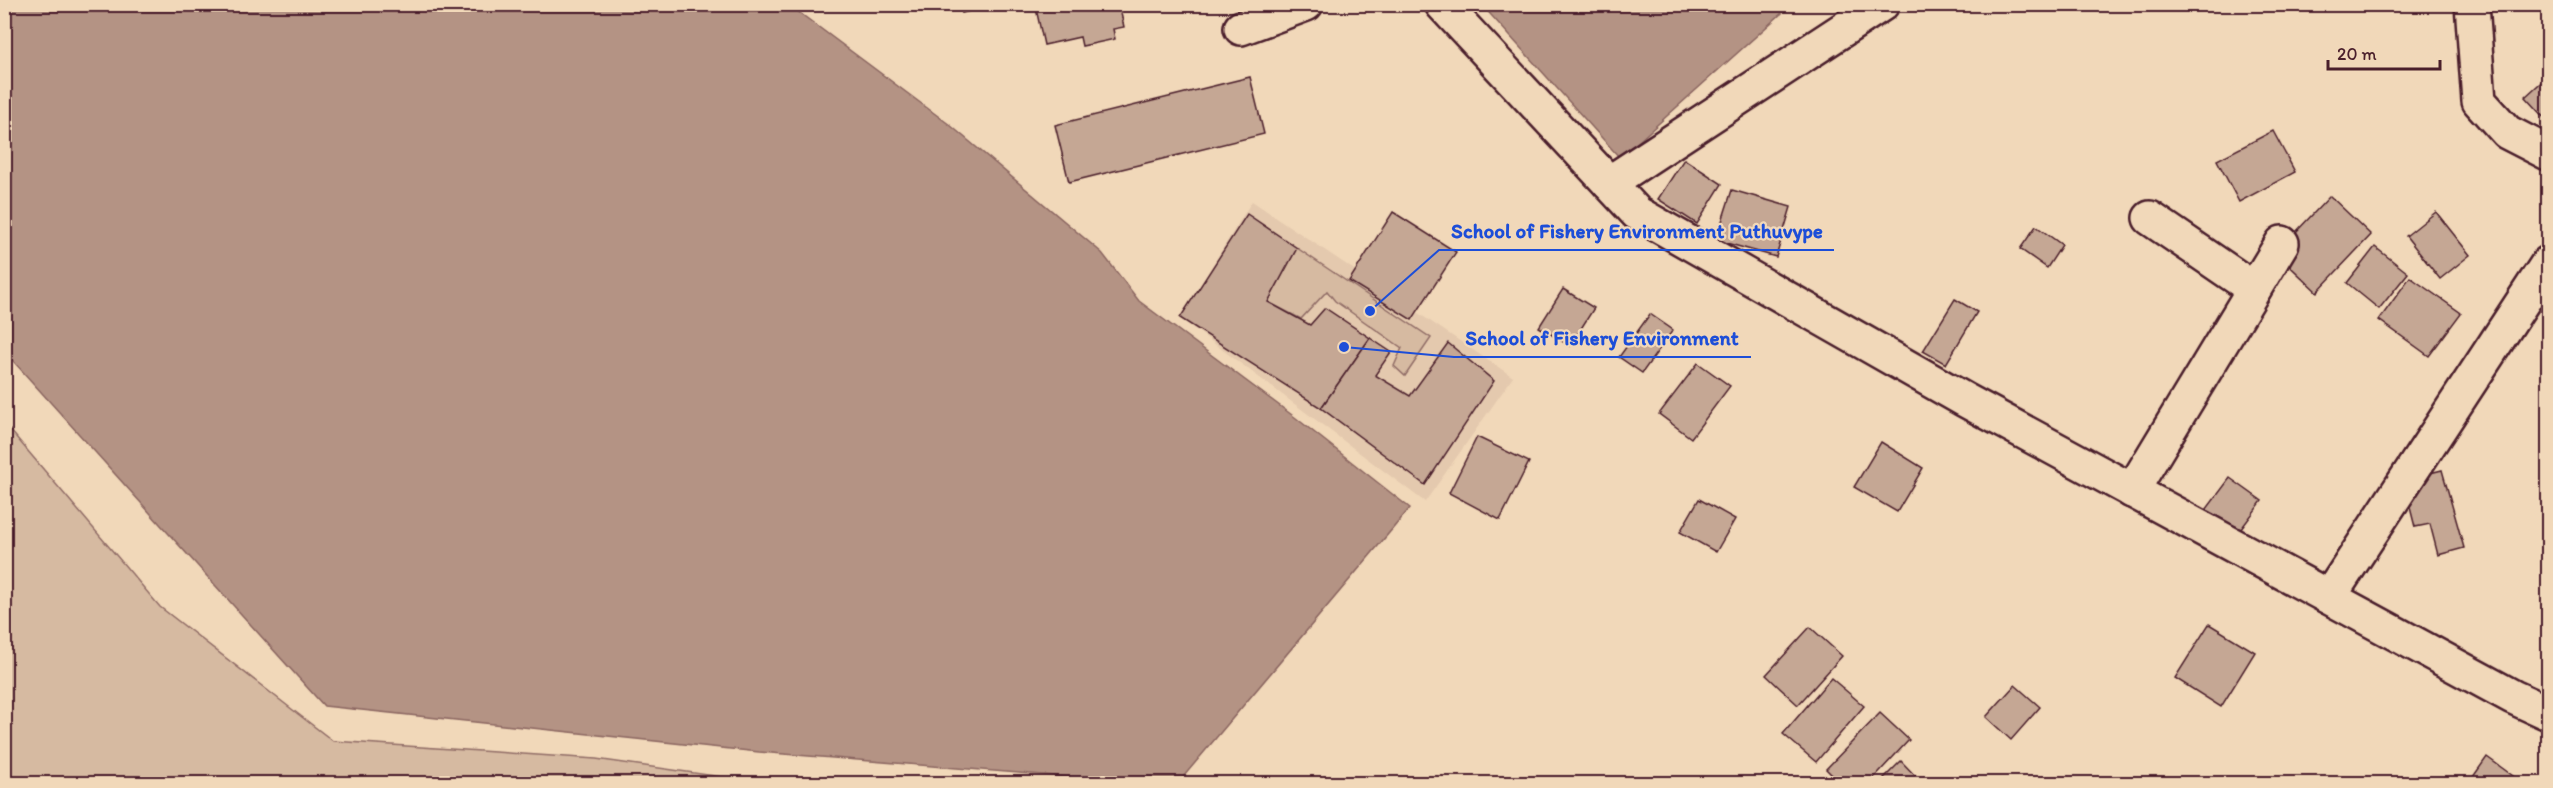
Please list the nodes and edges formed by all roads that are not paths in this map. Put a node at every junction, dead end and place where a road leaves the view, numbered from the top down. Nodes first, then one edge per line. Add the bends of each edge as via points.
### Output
1 (1306, 4) edge
2 (1442, 4) edge
3 (1882, 4) edge
4 (2472, 4) edge
5 (1242, 28) dead end
6 (2548, 153) edge
7 (1609, 183) junction
8 (2150, 218) dead end
9 (2282, 243) dead end
10 (2548, 263) edge
11 (2254, 289) junction
12 (2132, 490) junction
13 (2330, 597) junction
14 (2548, 713) edge

1 - 5 street
2 - 7 street
3 - 7 street
4 - 6 street via 2479,101 2507,132
7 - 12 street via 1637,213 1965,400
8 - 11 street
9 - 11 street
10 - 13 street
11 - 12 street
12 - 13 street
13 - 14 street

